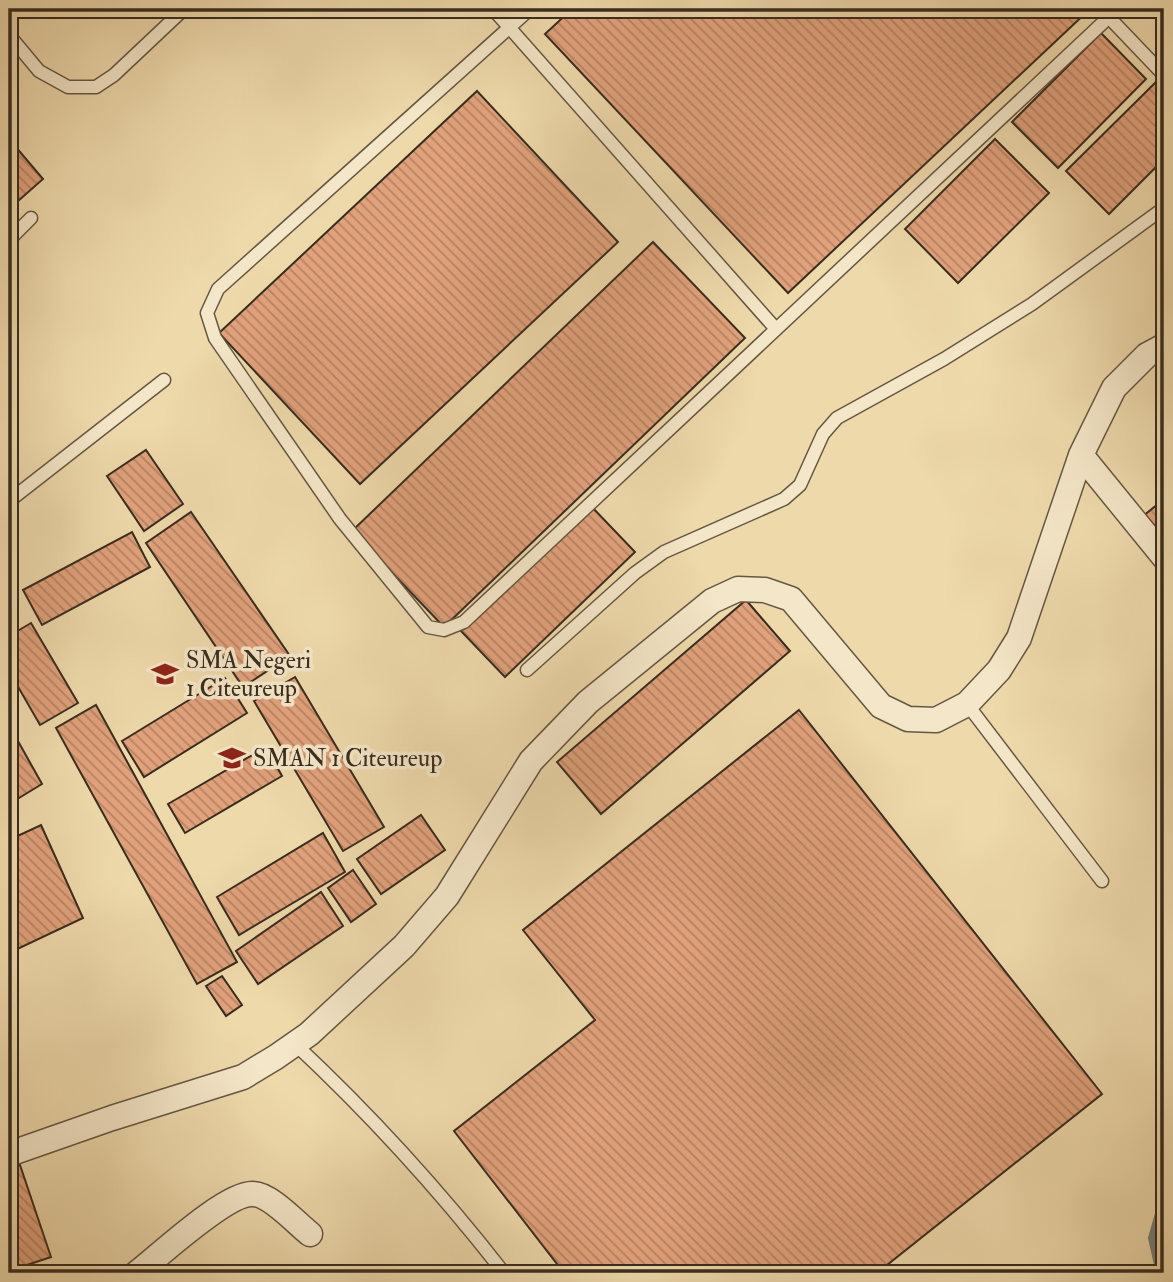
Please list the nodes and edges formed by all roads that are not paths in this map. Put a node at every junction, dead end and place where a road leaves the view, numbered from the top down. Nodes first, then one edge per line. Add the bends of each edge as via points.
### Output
1 (184, 9) edge
2 (492, 9) edge
3 (530, 9) edge
4 (1105, 13) edge
5 (509, 27) junction
6 (9, 35) edge
7 (1164, 75) edge
8 (1164, 208) edge
9 (31, 218) dead end
10 (9, 240) edge
11 (775, 328) junction
12 (1164, 346) edge
13 (164, 380) dead end
14 (1081, 455) junction
15 (9, 501) edge
16 (1164, 557) edge
17 (527, 670) dead end
18 (967, 704) junction
19 (1102, 881) dead end
20 (295, 1044) junction
21 (9, 1154) edge
22 (310, 1234) dead end
23 (137, 1273) edge
24 (504, 1273) edge

1 - 6 lane via 96,87 68,87 39,71
2 - 5 lane
3 - 5 lane
4 - 7 lane
4 - 11 lane
5 - 11 lane
5 - 11 lane via 218,289 207,313 215,338 340,519 428,627 444,630 464,622
8 - 17 lane via 1032,304 837,418 823,434 800,485 785,499 664,552
9 - 10 lane
12 - 14 street via 1147,355 1114,388
13 - 15 lane
14 - 16 street
14 - 18 street via 1019,638 999,670
18 - 19 lane
18 - 20 street via 936,720 908,719 881,706 791,599 765,590 738,589 712,601 588,702 531,761 447,896 404,946
20 - 21 street via 243,1077
20 - 24 lane via 365,1111
22 - 23 street via 272,1202 255,1193 240,1195

